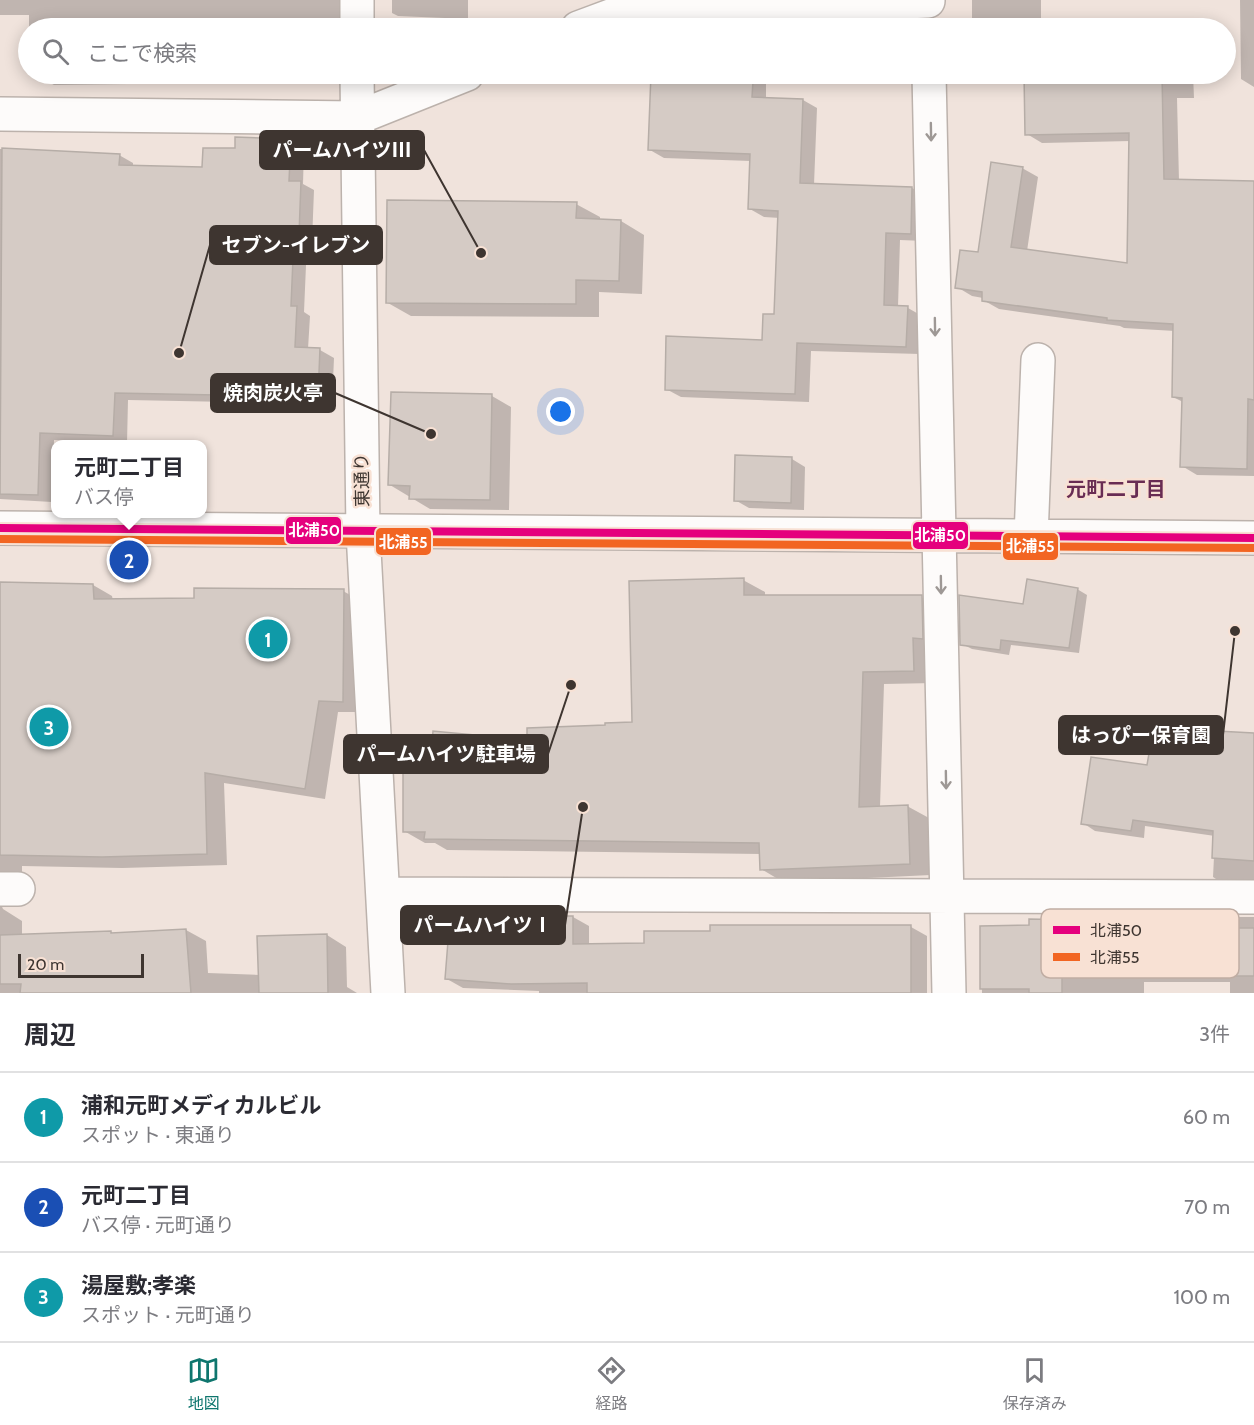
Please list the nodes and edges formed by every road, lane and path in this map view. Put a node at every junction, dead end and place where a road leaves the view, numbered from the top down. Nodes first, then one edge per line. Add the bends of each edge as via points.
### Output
1 (357, 0) edge
2 (928, 10) edge
3 (357, 18) edge
4 (605, 18) edge
5 (357, 84) edge
6 (442, 84) edge
7 (929, 84) edge
8 (0, 114) edge
9 (357, 118) junction
10 (1038, 360) dead end
11 (0, 528) edge
12 (363, 532) junction
13 (940, 537) junction
14 (1030, 537) junction
15 (1254, 538) edge
16 (384, 894) junction
17 (948, 895) junction
18 (1254, 897) edge
19 (388, 993) edge
20 (950, 993) edge

1 - 3 street
2 - 4 street
5 - 9 street, 東通り
6 - 9 street
7 -> 13 street
8 - 9 street
9 - 12 street, 東通り
10 - 14 street
11 - 12 street
12 - 13 street
12 - 16 street, 東通り
13 - 14 street
13 -> 17 street
14 - 15 street
16 - 17 street
16 - 19 street, 東通り
17 - 18 street
17 - 20 street

